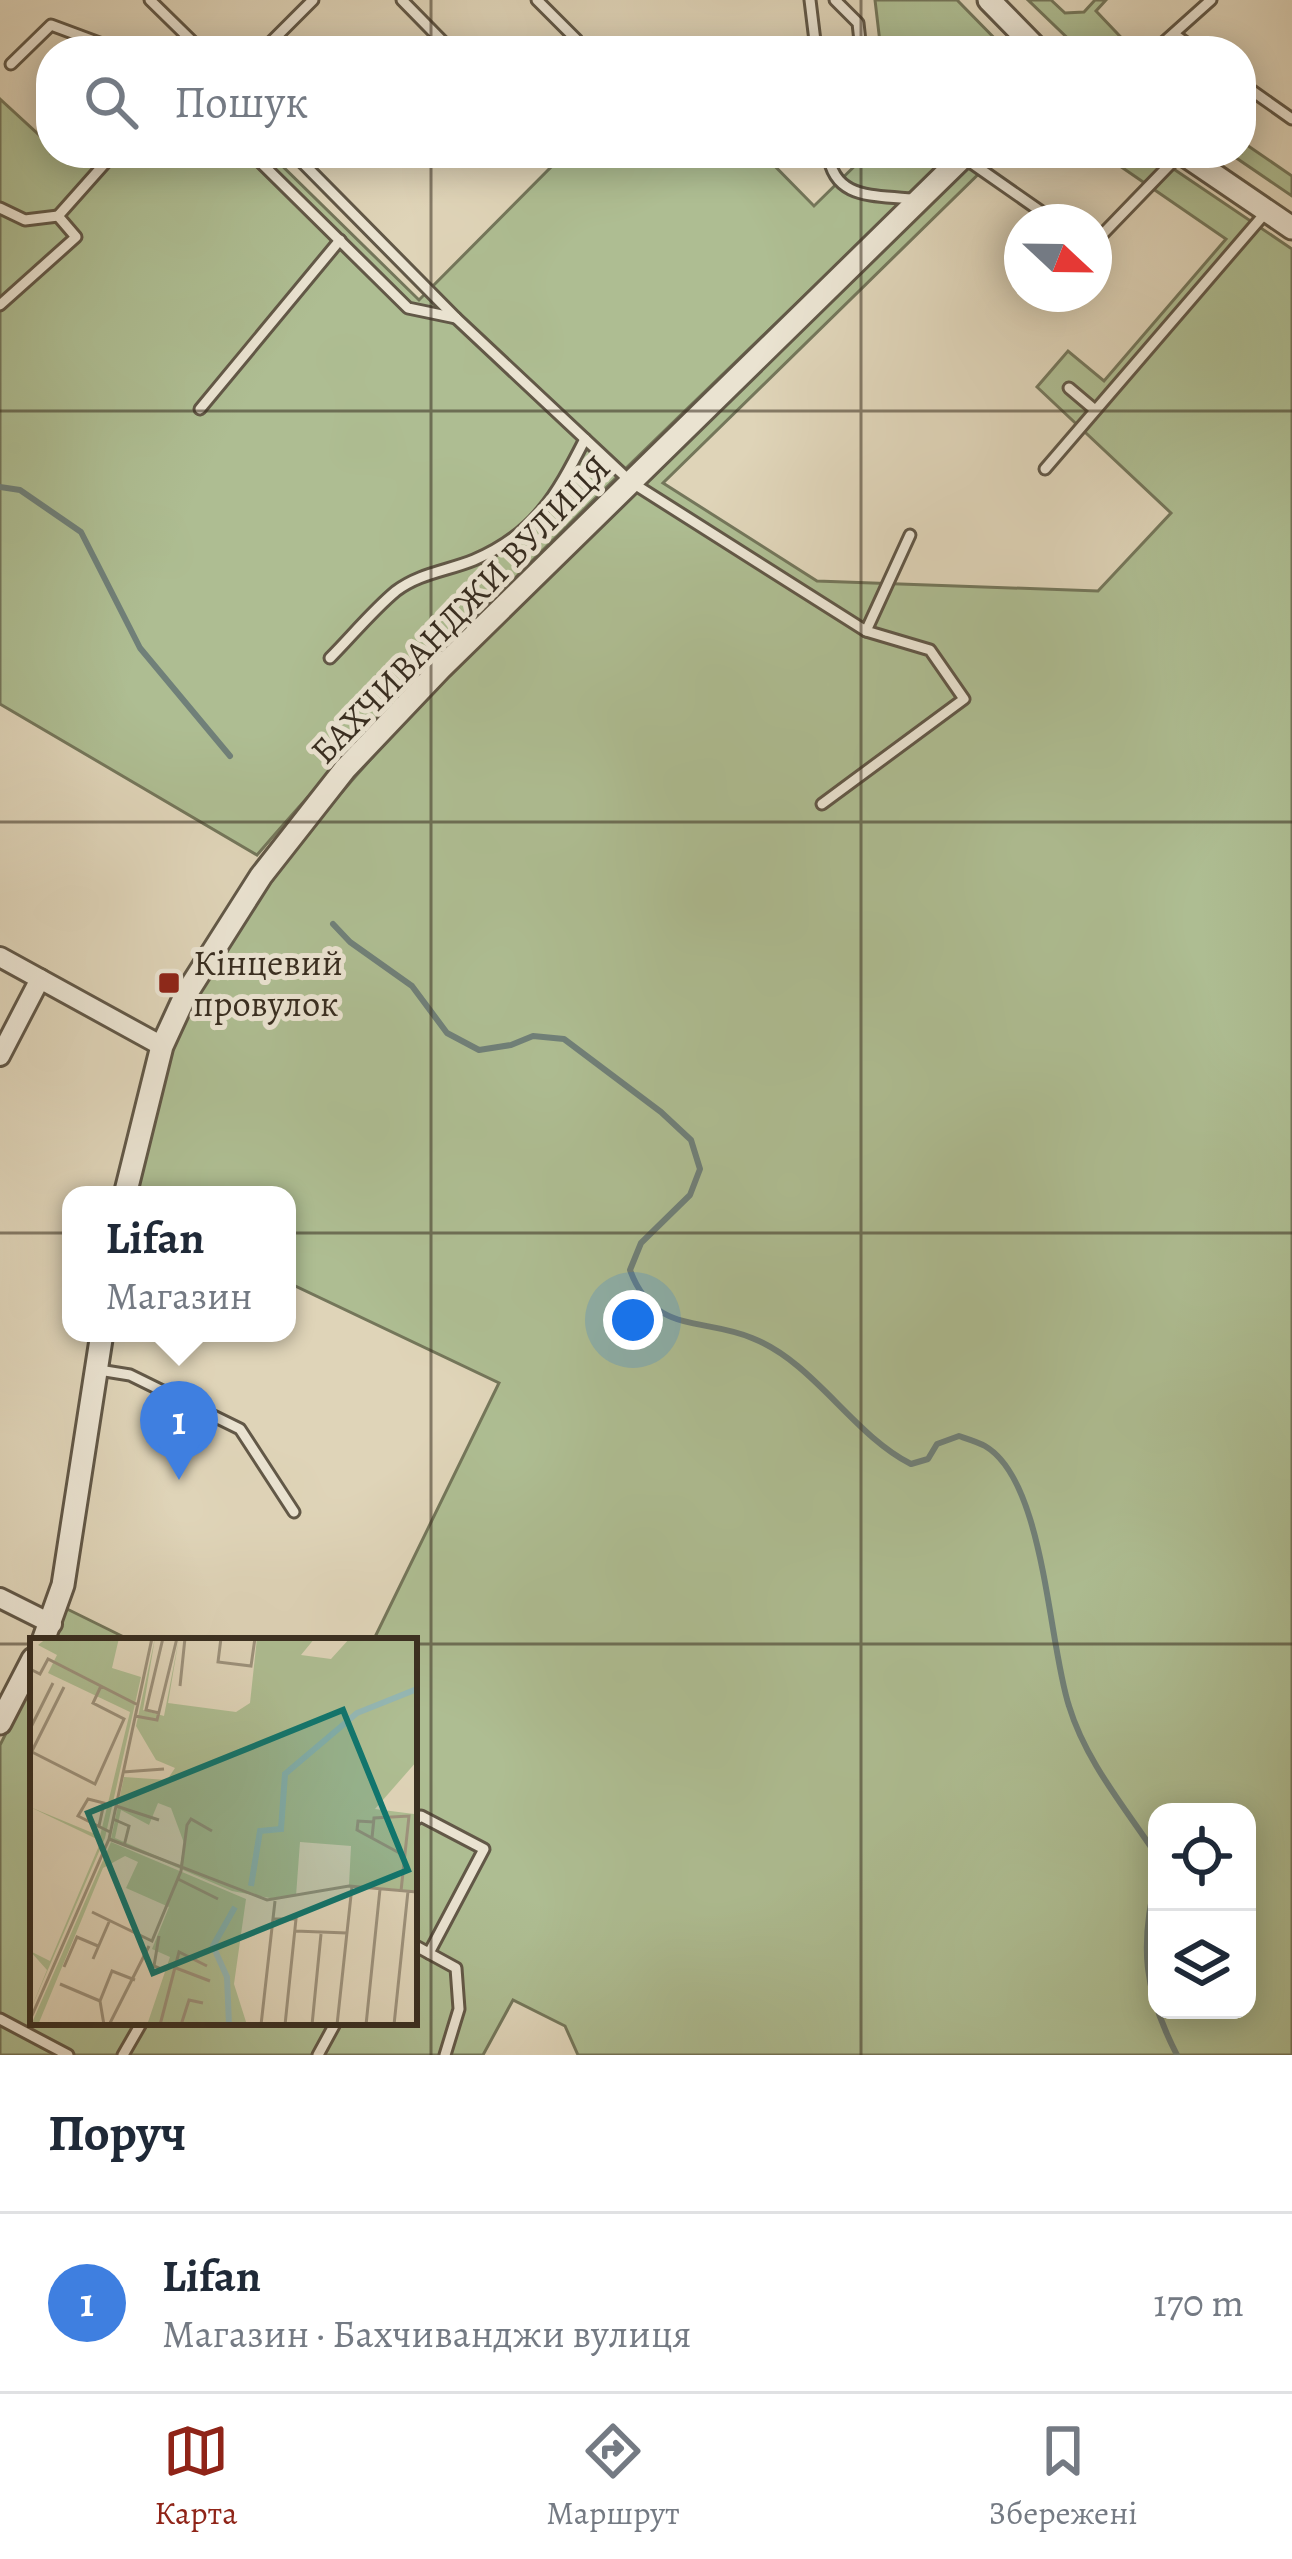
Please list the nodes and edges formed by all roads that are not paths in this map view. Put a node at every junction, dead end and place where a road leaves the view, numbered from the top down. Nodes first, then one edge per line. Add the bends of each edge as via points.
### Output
1 (150, 0) edge
2 (313, 0) edge
3 (402, 0) edge
4 (537, 0) edge
5 (810, 0) edge
6 (835, 0) edge
7 (989, 0) edge
8 (1211, 0) edge
9 (1174, 34) junction
10 (40, 36) edge
11 (79, 36) edge
12 (187, 36) edge
13 (277, 36) edge
14 (437, 36) edge
15 (573, 36) edge
16 (814, 36) edge
17 (859, 36) edge
18 (1025, 36) edge
19 (1172, 36) edge
20 (1177, 36) edge
21 (36, 40) edge
22 (11, 64) dead end
23 (1256, 93) edge
24 (1292, 119) edge
25 (101, 168) edge
26 (266, 168) edge
27 (308, 168) edge
28 (830, 168) edge
29 (952, 168) edge
30 (983, 168) edge
31 (1167, 168) edge
32 (1203, 168) edge
33 (919, 200) junction
34 (1032, 204) edge
35 (0, 208) edge
36 (1267, 211) junction
37 (58, 216) junction
38 (1112, 225) edge
39 (1292, 228) edge
40 (340, 241) junction
41 (0, 305) edge
42 (456, 318) junction
43 (1069, 388) dead end
44 (200, 410) dead end
45 (1095, 410) junction
46 (585, 440) junction
47 (1045, 469) dead end
48 (631, 482) junction
49 (910, 535) dead end
50 (866, 631) junction
51 (330, 658) dead end
52 (822, 804) dead end
53 (0, 957) edge
54 (40, 979) junction
55 (162, 1046) junction
56 (0, 1056) edge
57 (127, 1186) edge
58 (100, 1342) edge
59 (95, 1370) junction
60 (294, 1512) dead end
61 (0, 1598) edge
62 (47, 1632) edge
63 (30, 1666) edge
64 (0, 1723) edge
65 (417, 1819) edge
66 (417, 1948) edge
67 (429, 1954) junction
68 (0, 2019) edge
69 (140, 2025) edge
70 (334, 2025) edge
71 (68, 2055) edge
72 (123, 2055) edge
73 (318, 2055) edge
74 (445, 2055) edge

1 - 12 lane
2 - 13 lane
3 - 14 lane
4 - 15 lane
5 - 16 lane
6 - 17 lane
7 - 18 street
8 - 9 lane
9 - 19 lane
9 - 20 lane
10 - 11 lane via 51,26
21 - 22 lane
23 - 24 lane
25 - 37 lane
26 - 40 lane
27 - 42 lane
28 - 33 lane via 847,190
29 - 33 street, БАХЧИВАНДЖИ ВУЛИЦЯ
30 - 34 lane
31 - 38 lane
32 - 36 street
33 - 48 street, БАХЧИВАНДЖИ ВУЛИЦЯ
35 - 37 lane via 25,220
36 - 39 street
36 - 45 lane
37 - 41 lane via 76,237
40 - 42 lane via 409,308
40 - 44 lane
42 - 46 lane
43 - 45 lane
45 - 47 lane
46 - 48 lane
46 - 51 lane via 554,500 515,539 397,591
48 - 50 lane
48 - 55 street, БАХЧИВАНДЖИ ВУЛИЦЯ via 346,769 261,876
49 - 50 lane
50 - 52 lane via 930,650 964,700
53 - 54 street
54 - 55 street
54 - 56 street
55 - 57 street, БАХЧИВАНДЖИ ВУЛИЦЯ
58 - 59 street
59 - 60 lane via 130,1375 240,1429
59 - 62 street via 64,1585
61 - 62 street
63 - 64 street
65 - 67 lane via 484,1849
66 - 67 lane
67 - 74 lane via 456,1968 459,2009
68 - 71 lane
69 - 72 lane
70 - 73 lane

